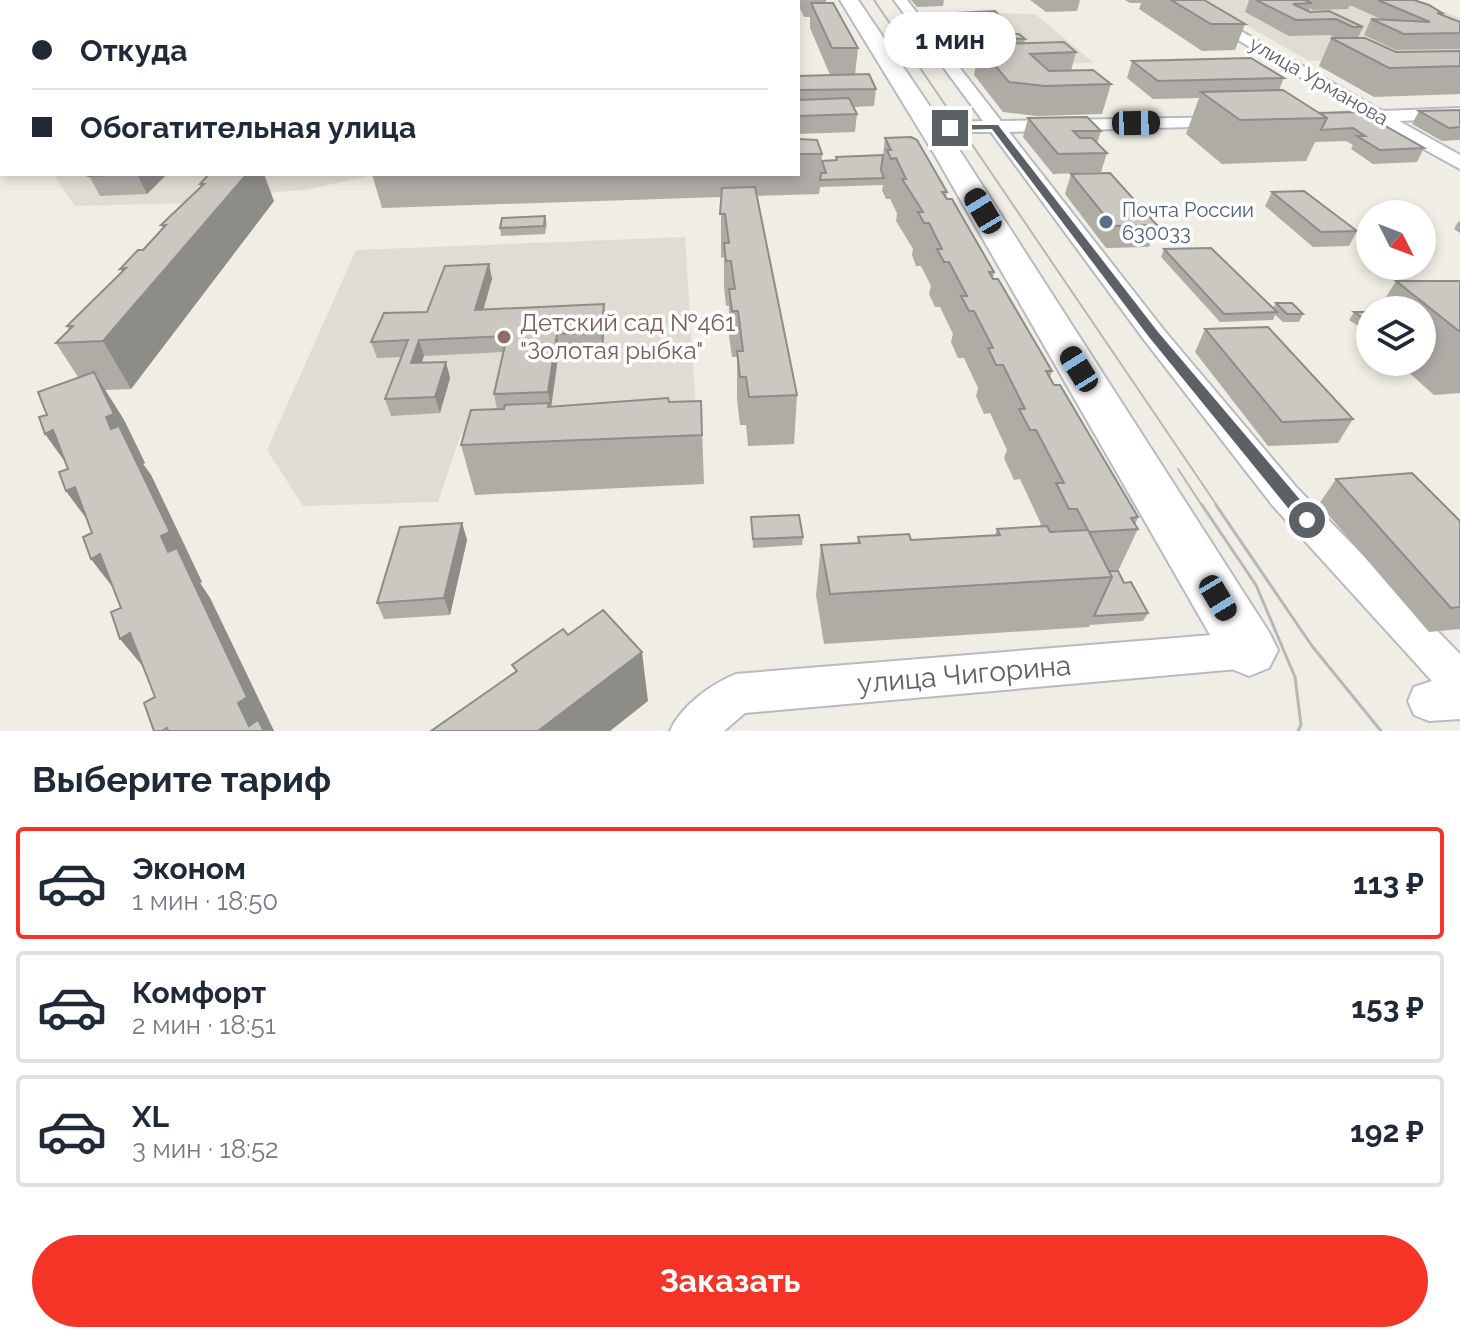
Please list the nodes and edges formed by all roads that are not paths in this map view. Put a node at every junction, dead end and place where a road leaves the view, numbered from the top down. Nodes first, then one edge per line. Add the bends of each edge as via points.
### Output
1 (849, 0) edge
2 (900, 0) edge
3 (1177, 0) edge
4 (1460, 113) edge
5 (1381, 117) junction
6 (1321, 118) edge
7 (1245, 120) edge
8 (995, 127) junction
9 (932, 128) junction
10 (1460, 163) edge
11 (1249, 650) joint
12 (1450, 694) edge
13 (692, 731) edge

1 - 9 street
2 - 8 street
3 - 5 street, улица Урманова
4 - 5 street
5 - 6 street
5 - 10 street, улица Урманова
7 - 8 street
8 - 9 street
8 - 12 street via 1154,335
9 - 11 street
11 - 13 street, улица Чигорина via 736,694

